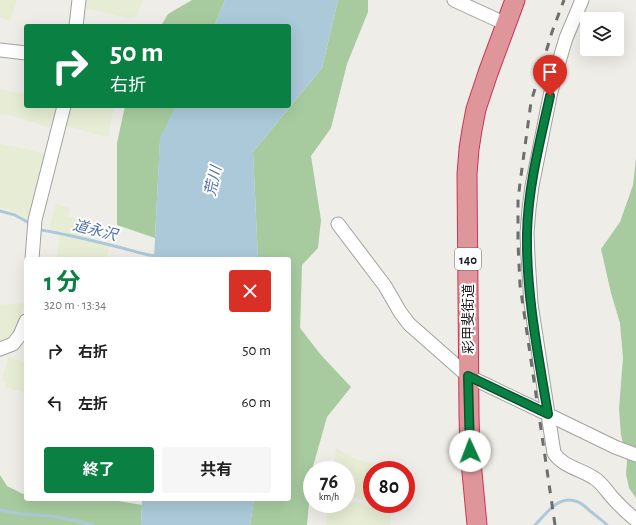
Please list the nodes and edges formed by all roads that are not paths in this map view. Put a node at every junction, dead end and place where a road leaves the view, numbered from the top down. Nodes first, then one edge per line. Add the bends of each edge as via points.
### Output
1 (79, 0) edge
2 (454, 0) edge
3 (515, 0) edge
4 (582, 0) edge
5 (76, 24) edge
6 (506, 24) junction
7 (0, 50) edge
8 (24, 53) edge
9 (63, 108) edge
10 (338, 224) dead end
11 (32, 257) edge
12 (24, 326) edge
13 (0, 349) edge
14 (468, 376) junction
15 (548, 414) junction
16 (636, 455) edge
17 (636, 520) edge
18 (477, 525) edge

1 - 5 street
2 - 6 street
3 - 6 highway, 彩甲斐街道 / 140
4 - 15 street via 566,38 556,72 542,131 529,209 527,241 531,304
6 - 14 highway, 彩甲斐街道 / 140 via 476,109 469,149
7 - 8 street
9 - 11 street via 35,220
10 - 14 street via 385,286 409,324
12 - 13 street via 13,344
14 - 15 street
14 - 18 highway, 彩甲斐街道 / 140 via 470,451
15 - 16 street
15 - 17 street via 557,458 592,476

